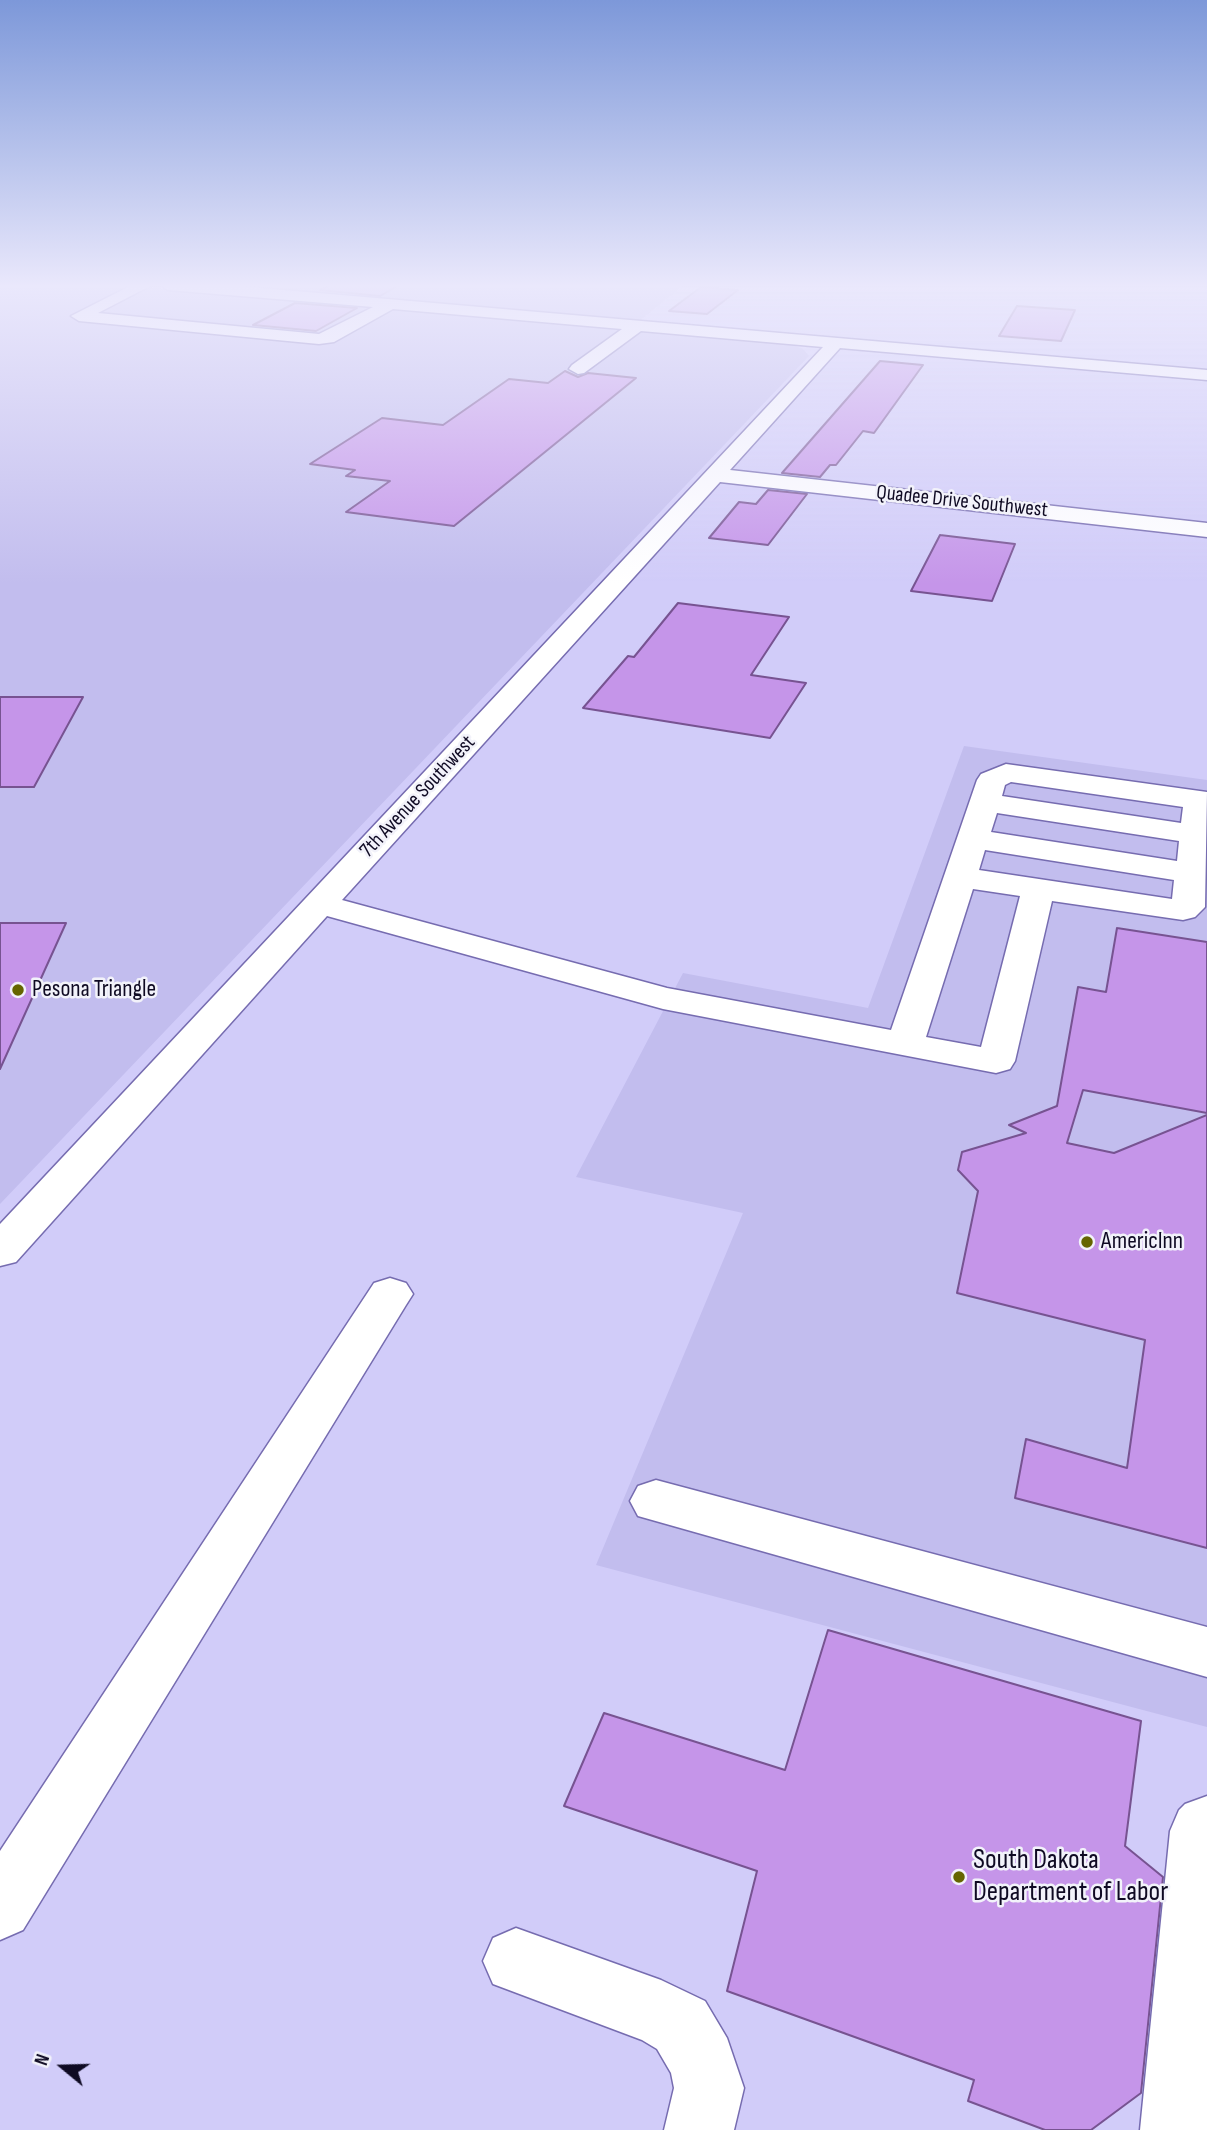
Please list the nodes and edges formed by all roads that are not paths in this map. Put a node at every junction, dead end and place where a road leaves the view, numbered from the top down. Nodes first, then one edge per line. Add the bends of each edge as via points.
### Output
1 (799, 384) edge
2 (717, 475) junction
3 (1207, 530) edge
4 (1203, 800) edge
5 (984, 802) junction
6 (1201, 835) edge
7 (972, 839) junction
8 (1199, 874) edge
9 (960, 877) junction
10 (1038, 889) junction
11 (320, 904) junction
12 (905, 1044) junction
13 (0, 1251) edge
14 (390, 1294) dead end
15 (656, 1501) dead end
16 (1207, 1652) edge
17 (1207, 1825) edge
18 (0, 1908) edge
19 (516, 1961) dead end
20 (699, 2130) edge
21 (1175, 2130) edge

1 - 2 street, 7th Avenue Southwest
2 - 3 street, Quadee Drive Southwest
2 - 11 street, 7th Avenue Southwest
4 - 5 street via 1006,773 992,780
4 - 6 street
5 - 6 street
5 - 7 street
6 - 8 street
7 - 8 street
7 - 9 street
8 - 10 street via 1183,910
9 - 10 street
9 - 12 street
10 - 12 street via 996,1061
11 - 12 street via 663,998
11 - 13 street, 7th Avenue Southwest
14 - 18 street
15 - 16 street
17 - 21 street via 1200,1831
19 - 20 street via 661,2013 681,2025 703,2062 709,2088

